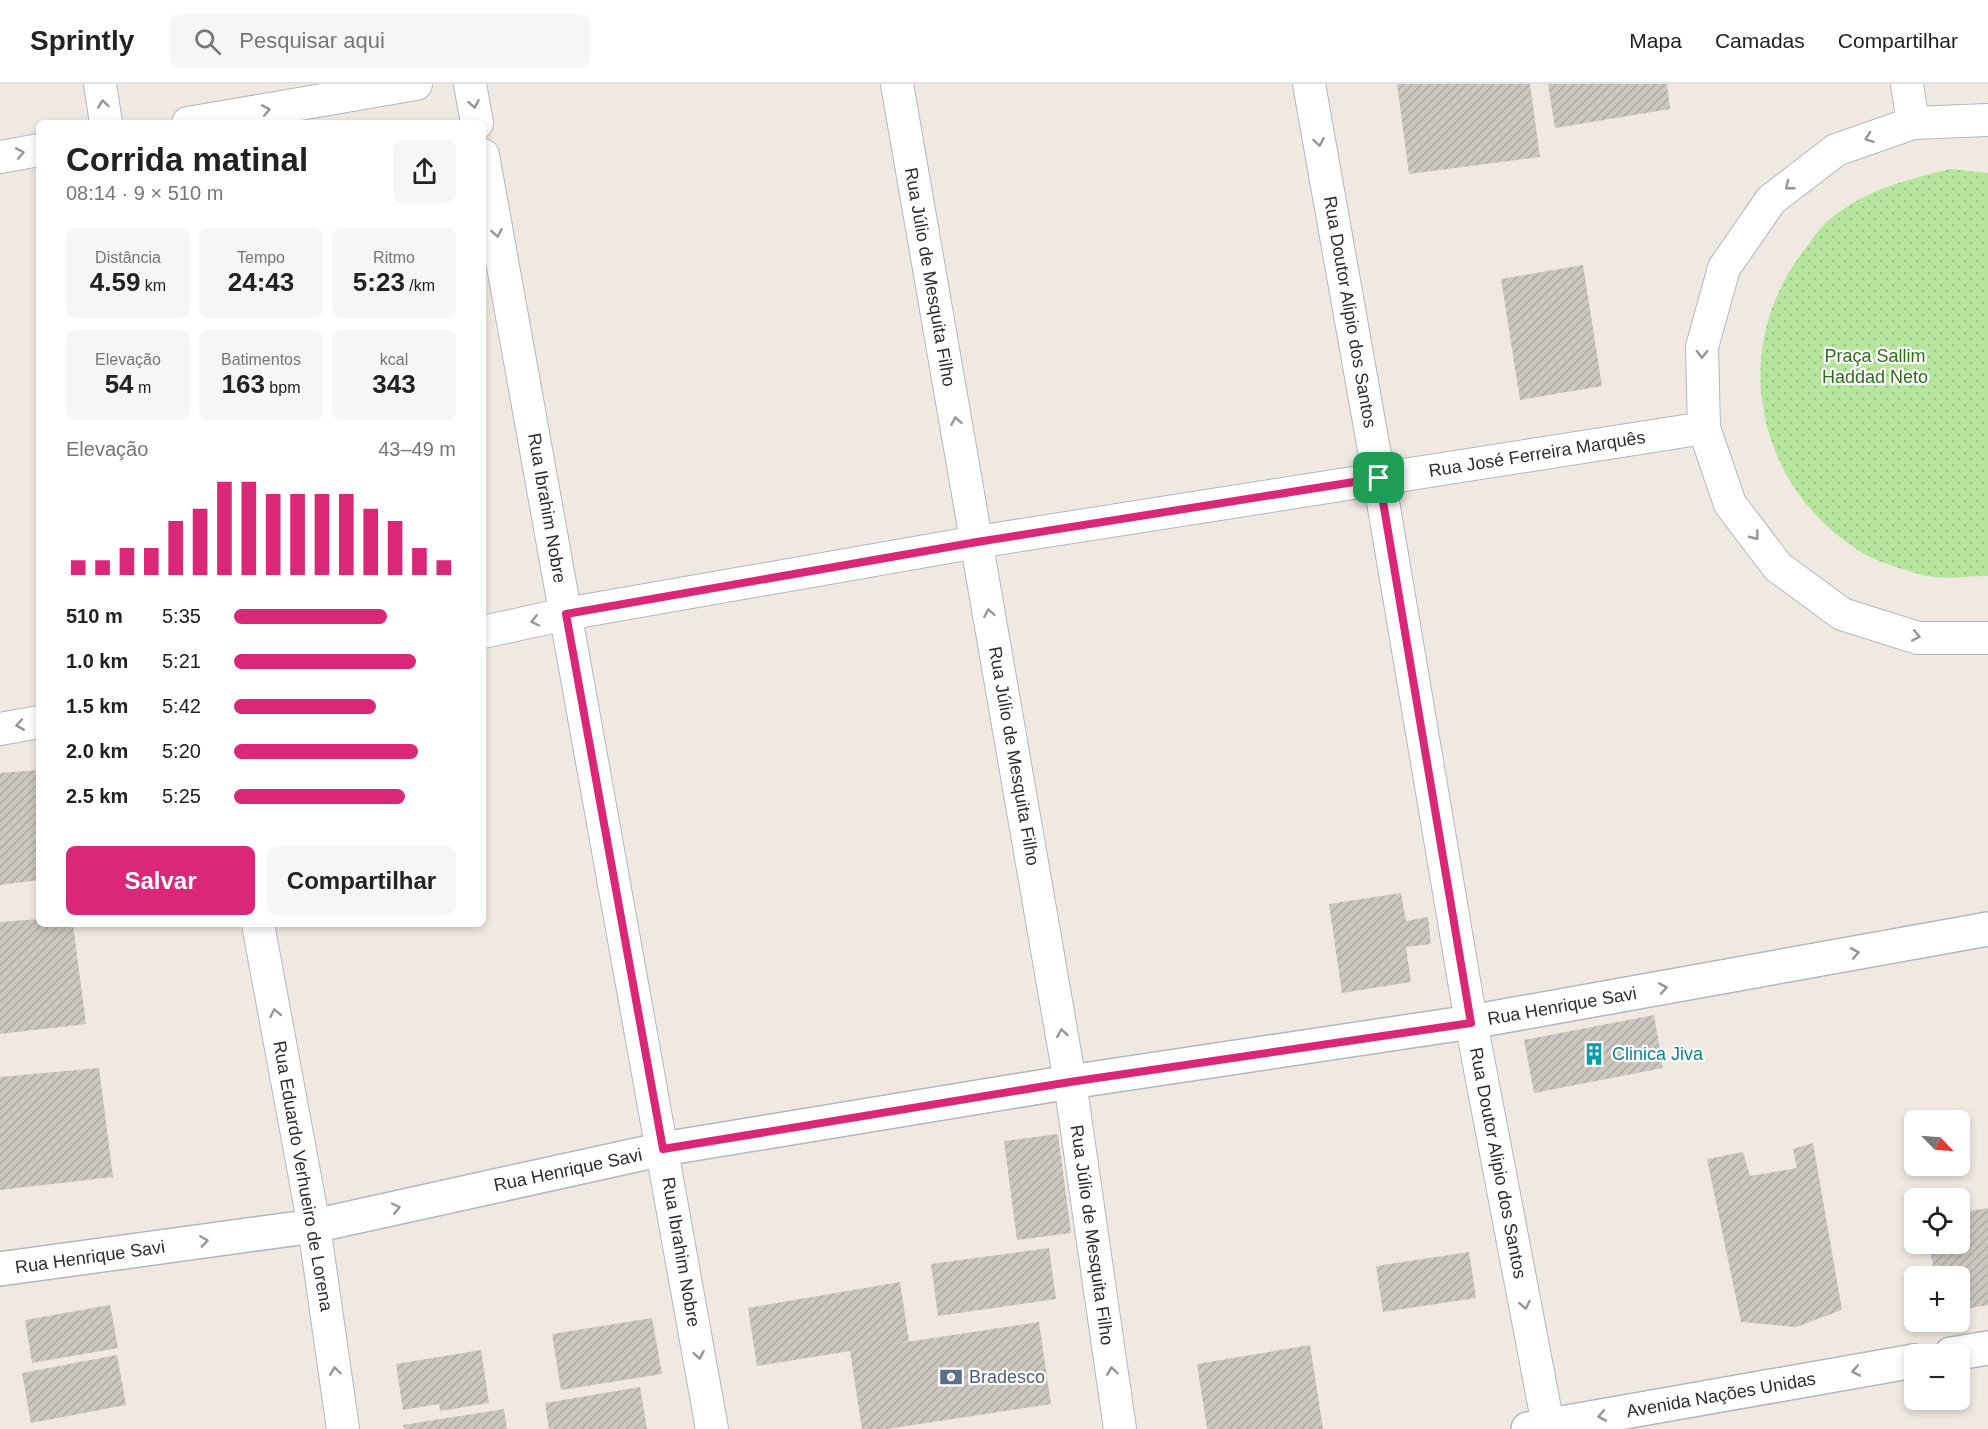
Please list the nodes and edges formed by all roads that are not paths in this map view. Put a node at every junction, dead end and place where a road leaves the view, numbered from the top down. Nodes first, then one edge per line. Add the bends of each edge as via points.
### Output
1 (100, 84) edge
2 (416, 84) edge
3 (470, 84) edge
4 (897, 84) edge
5 (1309, 84) edge
6 (1907, 84) edge
7 (106, 120) edge
8 (206, 120) edge
9 (476, 120) edge
10 (1988, 120) edge
11 (1913, 123) junction
12 (36, 151) edge
13 (0, 157) edge
14 (486, 172) edge
15 (1704, 428) junction
16 (1379, 478) junction
17 (977, 542) junction
18 (566, 614) junction
19 (486, 631) edge
20 (1988, 638) edge
21 (36, 723) edge
22 (0, 729) edge
23 (259, 927) edge
24 (1988, 929) edge
25 (1471, 1023) junction
26 (1070, 1082) junction
27 (663, 1149) junction
28 (315, 1226) junction
29 (0, 1269) edge
30 (1988, 1348) edge
31 (1970, 1351) edge
32 (1904, 1363) edge
33 (1538, 1427) edge
34 (343, 1429) edge
35 (712, 1429) edge
36 (1120, 1429) edge

7 -> 1 street
8 -> 2 street
3 -> 9 street
17 -> 4 street, Rua Júlio de Mesquita Filho
5 -> 16 street, Rua Doutor Alipio dos Santos
6 - 11 street
10 - 11 street
11 -> 15 street via 1836,150 1771,200 1724,268 1702,347
13 -> 12 street
14 -> 18 street, Rua Ibrahim Nobre
15 - 16 street, Rua José Ferreira Marquês
15 -> 20 street via 1730,504 1778,567 1842,614 1918,638
16 - 17 street, Rua José Ferreira Marquês
16 - 25 street, Rua Doutor Alipio dos Santos
17 - 18 street, Rua José Ferreira Marquês
26 -> 17 street, Rua Júlio de Mesquita Filho
18 -> 19 street, Rua José Ferreira Marquês
18 - 27 street, Rua Ibrahim Nobre
21 -> 22 street
28 -> 23 street, Rua Eduardo Verhueiro de Lorena
25 -> 24 street, Rua Henrique Savi
25 - 26 street, Rua Henrique Savi
25 -> 33 street, Rua Doutor Alipio dos Santos
26 - 27 street, Rua Henrique Savi
36 -> 26 street, Rua Júlio de Mesquita Filho
28 -> 27 street, Rua Henrique Savi
27 -> 35 street, Rua Ibrahim Nobre
29 -> 28 street, Rua Henrique Savi
34 -> 28 street, Rua Eduardo Verhueiro de Lorena
30 - 31 street
32 -> 33 street, Avenida Nações Unidas

